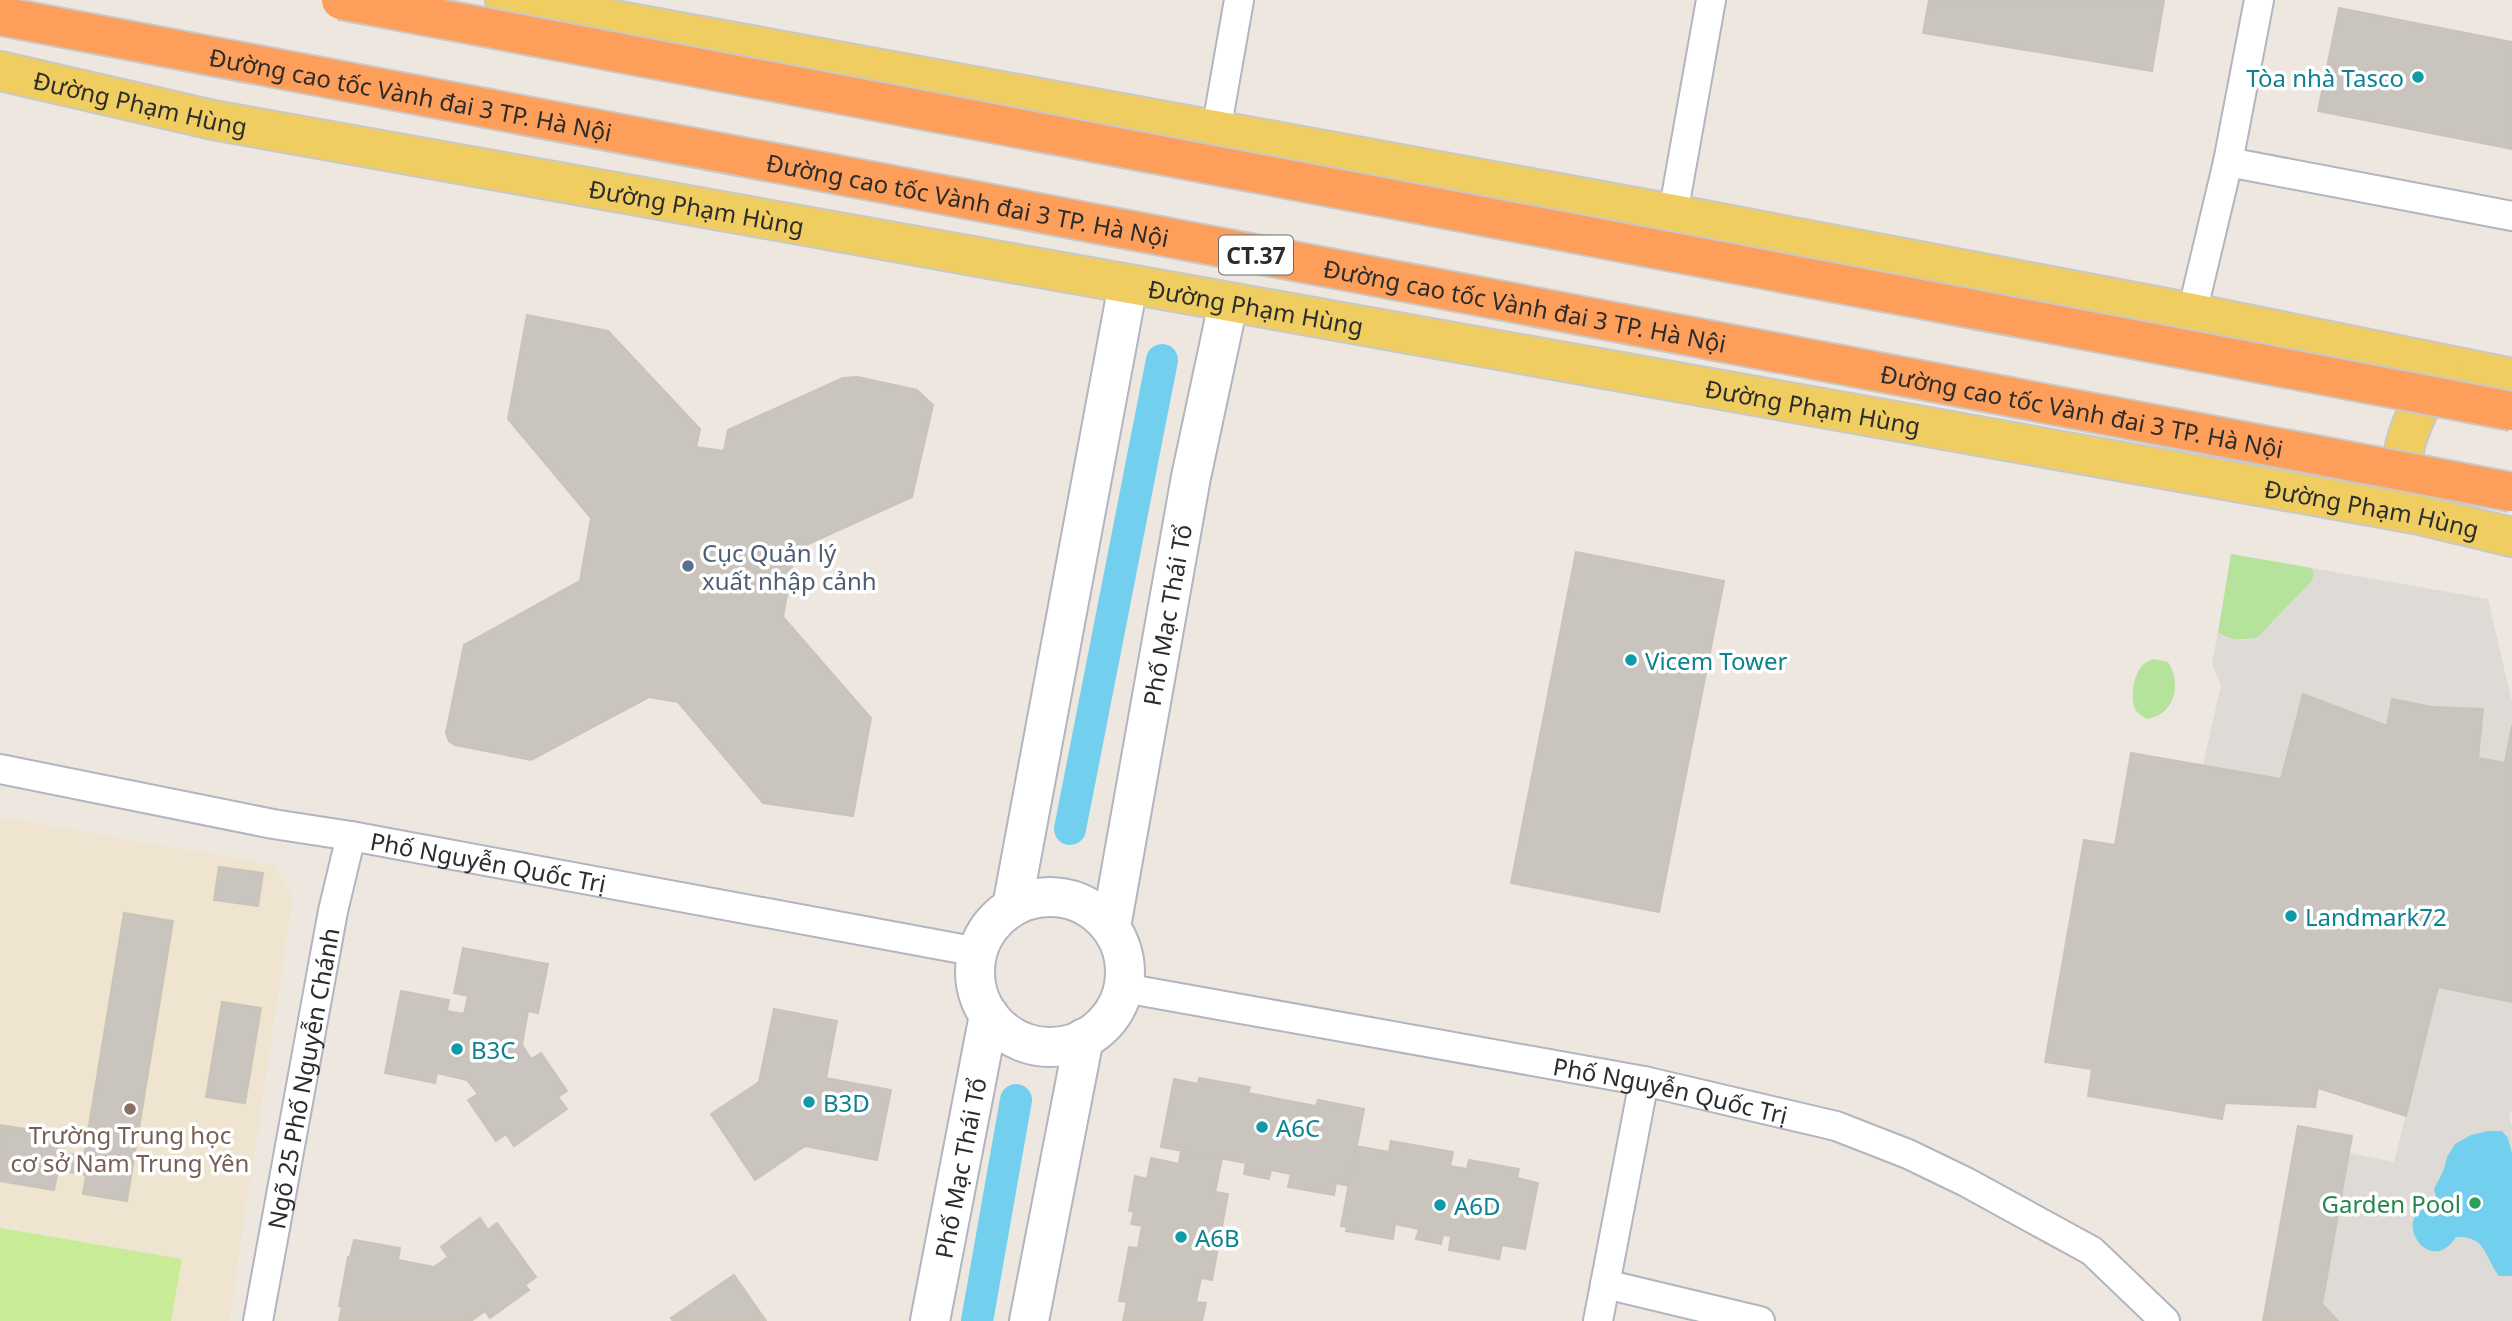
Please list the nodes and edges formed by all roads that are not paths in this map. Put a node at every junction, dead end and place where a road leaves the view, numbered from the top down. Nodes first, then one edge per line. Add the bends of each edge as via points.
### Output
1 (341, 0) edge
2 (505, 0) edge
3 (1239, 0) edge
4 (1711, 0) edge
5 (2259, 0) edge
6 (0, 16) edge
7 (0, 71) edge
8 (1216, 131) junction
9 (2228, 162) junction
10 (1673, 214) junction
11 (2512, 216) edge
12 (1128, 285) junction
13 (1228, 303) junction
14 (2192, 313) junction
15 (2444, 366) junction
16 (2512, 378) edge
17 (2512, 411) edge
18 (2512, 492) edge
19 (2420, 515) junction
20 (2512, 537) edge
21 (0, 769) edge
22 (351, 836) junction
23 (1012, 907) junction
24 (1111, 927) junction
25 (978, 952) junction
26 (1124, 988) junction
27 (989, 1015) junction
28 (1084, 1038) junction
29 (1644, 1081) junction
30 (1605, 1284) junction
31 (258, 1321) edge
32 (930, 1321) edge
33 (1028, 1321) edge
34 (1598, 1321) edge
35 (1760, 1321) edge
36 (2165, 1321) edge

1 - 17 highway, bridge
2 - 8 main road
3 - 8 street
4 - 10 street
5 - 9 street
6 - 18 highway, Đường cao tốc Vành đai 3 TP. Hà Nội / CT.37, bridge
7 - 12 main road, Đường Phạm Hùng via 213,120
8 - 10 main road
9 - 11 street
9 - 14 street
10 - 14 main road
12 - 13 main road, Đường Phạm Hùng
12 - 23 street
13 - 19 main road, Đường Phạm Hùng
13 - 24 street, Phố Mạc Thái Tổ via 1191,477
14 - 15 main road
15 - 16 main road
15 - 19 main road via 2421,400 2402,462 2405,492
19 - 20 main road, Đường Phạm Hùng
21 - 22 street, Phố Nguyễn Quốc Trị
22 - 25 street, Phố Nguyễn Quốc Trị
22 - 31 street, Ngõ 25 Phố Nguyễn Chánh via 333,911
23 - 24 street via 1038,898 1065,899 1091,909
23 - 25 street via 988,930
24 - 26 street via 1121,946
25 - 27 street via 976,985
26 - 28 street via 1098,1031
26 - 29 street, Phố Nguyễn Quốc Trị
27 - 28 street via 1012,1038 1033,1046 1055,1048
27 - 32 street, Phố Mạc Thái Tổ
28 - 33 street
29 - 30 street
29 - 36 street, Phố Nguyễn Quốc Trị via 1836,1126 1908,1154 2092,1251
30 - 34 street
30 - 35 street

